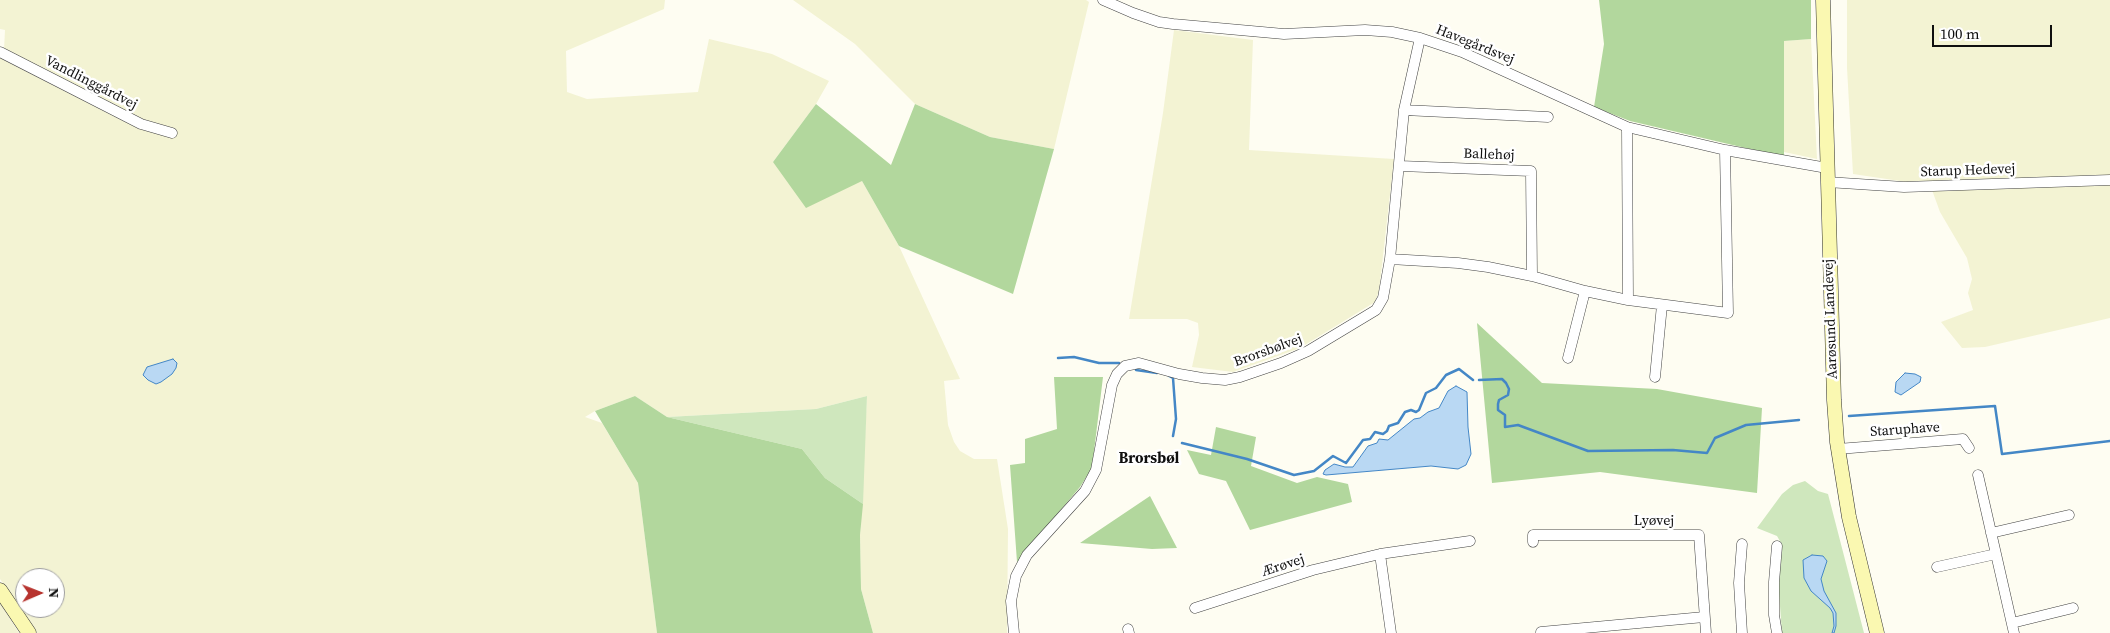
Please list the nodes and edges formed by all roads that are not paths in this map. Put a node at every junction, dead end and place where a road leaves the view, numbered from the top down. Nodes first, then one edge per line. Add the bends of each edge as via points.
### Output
1 (1103, 0) edge
2 (1823, 0) edge
3 (1420, 38) junction
4 (0, 52) edge
5 (1404, 110) junction
6 (1548, 117) dead end
7 (1627, 127) junction
8 (172, 133) dead end
9 (1725, 150) junction
10 (1400, 166) junction
11 (1827, 168) junction
12 (2110, 180) edge
13 (1827, 182) junction
14 (1390, 259) junction
15 (1532, 276) junction
16 (1585, 291) junction
17 (1628, 300) junction
18 (1662, 305) junction
19 (1568, 358) dead end
20 (1655, 377) dead end
21 (1969, 448) dead end
22 (1838, 449) junction
23 (1978, 475) dead end
24 (2068, 515) dead end
25 (1991, 533) junction
26 (1470, 541) dead end
27 (1533, 542) dead end
28 (1742, 544) dead end
29 (1777, 546) dead end
30 (1380, 554) junction
31 (1996, 554) junction
32 (1937, 567) dead end
33 (0, 590) edge
34 (1195, 608) dead end
35 (2073, 608) dead end
36 (1704, 617) junction
37 (2013, 630) edge
38 (1541, 632) edge
39 (29, 633) edge
40 (1014, 633) edge
41 (1391, 633) edge
42 (1706, 633) edge
43 (1742, 633) edge
44 (1777, 633) edge
45 (1877, 633) edge

1 - 3 street, Havegårdsvej via 1133,13 1173,24 1284,34 1365,30
2 - 11 street, Aarøsund Landevej
3 - 5 street, Brorsbølvej
3 - 7 street, Havegårdsvej via 1462,52
4 - 8 street, Vandlinggårdvej via 141,124
5 - 6 street
5 - 10 street, Brorsbølvej
7 - 9 street, Havegårdsvej
7 - 17 street
9 - 11 street, Havegårdsvej
9 - 18 street via 1728,312
10 - 14 street, Brorsbølvej
10 - 15 street, Ballehøj via 1531,171
11 - 13 street, Aarøsund Landevej
12 - 13 street, Starup Hedevej via 1904,187
13 - 22 street, Aarøsund Landevej via 1831,360
14 - 15 street via 1458,263
14 - 40 street, Brorsbølvej via 1383,298 1376,310 1308,351 1281,363 1225,380 1179,374 1139,363 1125,366 1112,385 1096,470 1085,491 1027,555 1016,576 1012,601
15 - 16 street
16 - 17 street
16 - 19 street
17 - 18 street
18 - 20 street
21 - 22 street, Staruphave via 1963,439
22 - 45 street, Aarøsund Landevej via 1849,517
23 - 25 street
24 - 25 street
25 - 31 street
26 - 30 street, Ærøvej
27 - 36 street, Lyøvej via 1533,535 1700,535
28 - 43 street via 1739,583
29 - 44 street via 1774,582
30 - 34 street, Ærøvej via 1313,570
30 - 41 street
31 - 32 street
31 - 37 street
33 - 39 street
35 - 37 street
36 - 38 street
36 - 42 street, Lyøvej

